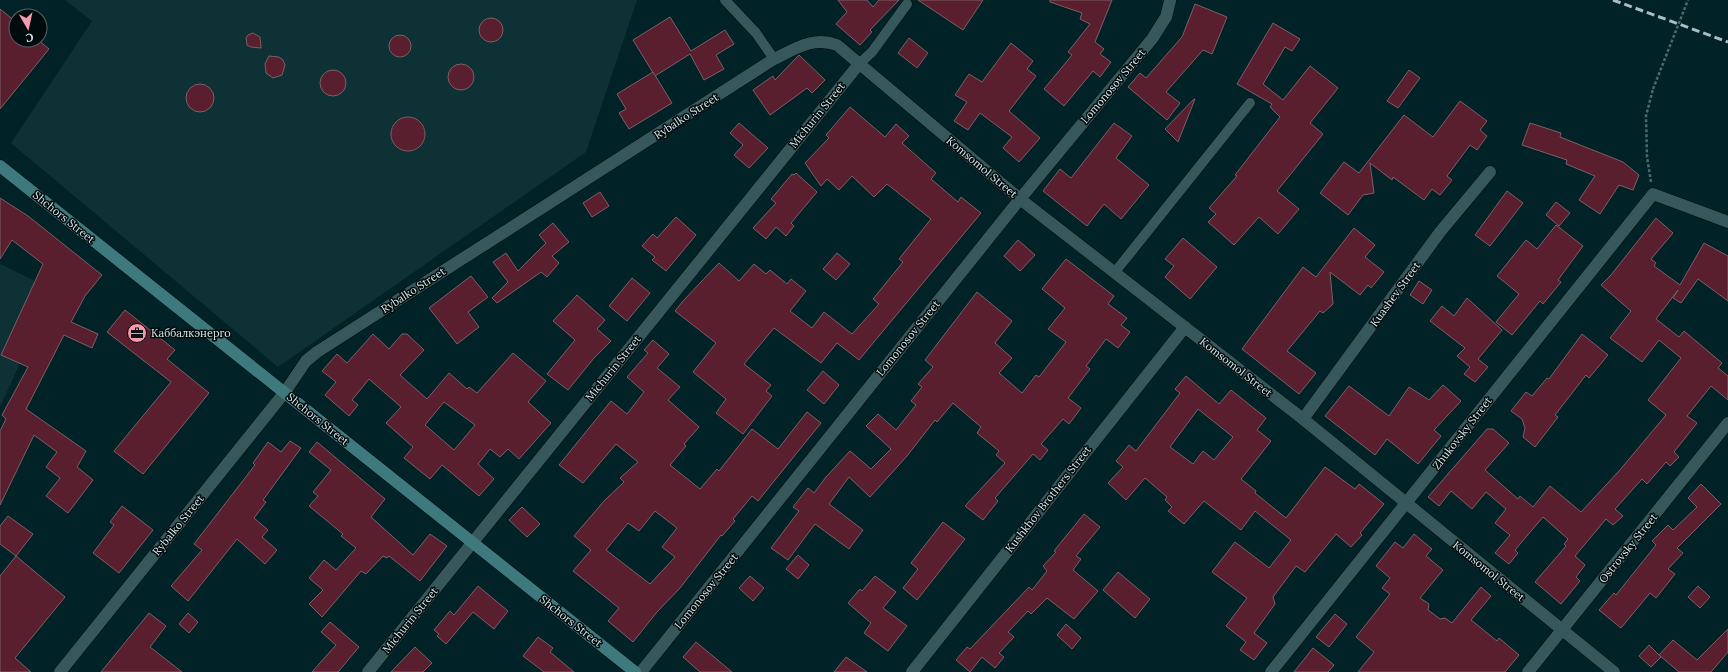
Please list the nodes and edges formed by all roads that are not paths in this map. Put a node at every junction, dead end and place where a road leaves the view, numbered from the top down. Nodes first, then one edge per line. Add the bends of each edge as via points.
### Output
1 (725, 0) edge
2 (1168, 1) edge
3 (907, 4) dead end
4 (774, 59) junction
5 (858, 64) junction
6 (1250, 103) dead end
7 (0, 166) edge
8 (1490, 172) dead end
9 (1020, 199) junction
10 (1728, 222) edge
11 (1115, 272) junction
12 (1184, 327) junction
13 (285, 392) junction
14 (1303, 419) junction
15 (1728, 423) edge
16 (1406, 504) junction
17 (472, 543) junction
18 (1562, 630) junction
19 (60, 672) edge
20 (368, 672) edge
21 (635, 672) edge
22 (641, 672) edge
23 (912, 672) edge
24 (1271, 672) edge
25 (1528, 672) edge
26 (1614, 672) edge

1 - 4 lane via 756,33
2 - 9 street, Lomonosov Street via 1166,17 1152,39
3 - 5 lane via 872,52
4 - 5 street, Rybalko Street via 807,43 822,41 837,45
4 - 13 street, Rybalko Street via 317,352 306,361
5 - 9 street, Komsomol Street
5 - 17 street, Michurin Street
6 - 11 lane
7 - 13 street, Shchors Street
8 - 14 street, Kuashev Street via 1440,232
9 - 11 street, Komsomol Street
9 - 22 street, Lomonosov Street
10 - 16 street, Zhukovsky Street via 1653,194
11 - 12 street, Komsomol Street
12 - 14 street, Komsomol Street
12 - 23 street, Kushkhov Brothers Street
13 - 17 street, Shchors Street
13 - 19 street, Rybalko Street
14 - 16 street, Komsomol Street
15 - 18 street, Ostrovsky Street
16 - 18 street, Komsomol Street
16 - 24 street, Zhukovsky Street
17 - 20 street, Michurin Street
17 - 21 street, Shchors Street
18 - 25 street, Ostrovsky Street
18 - 26 street, Komsomol Street

